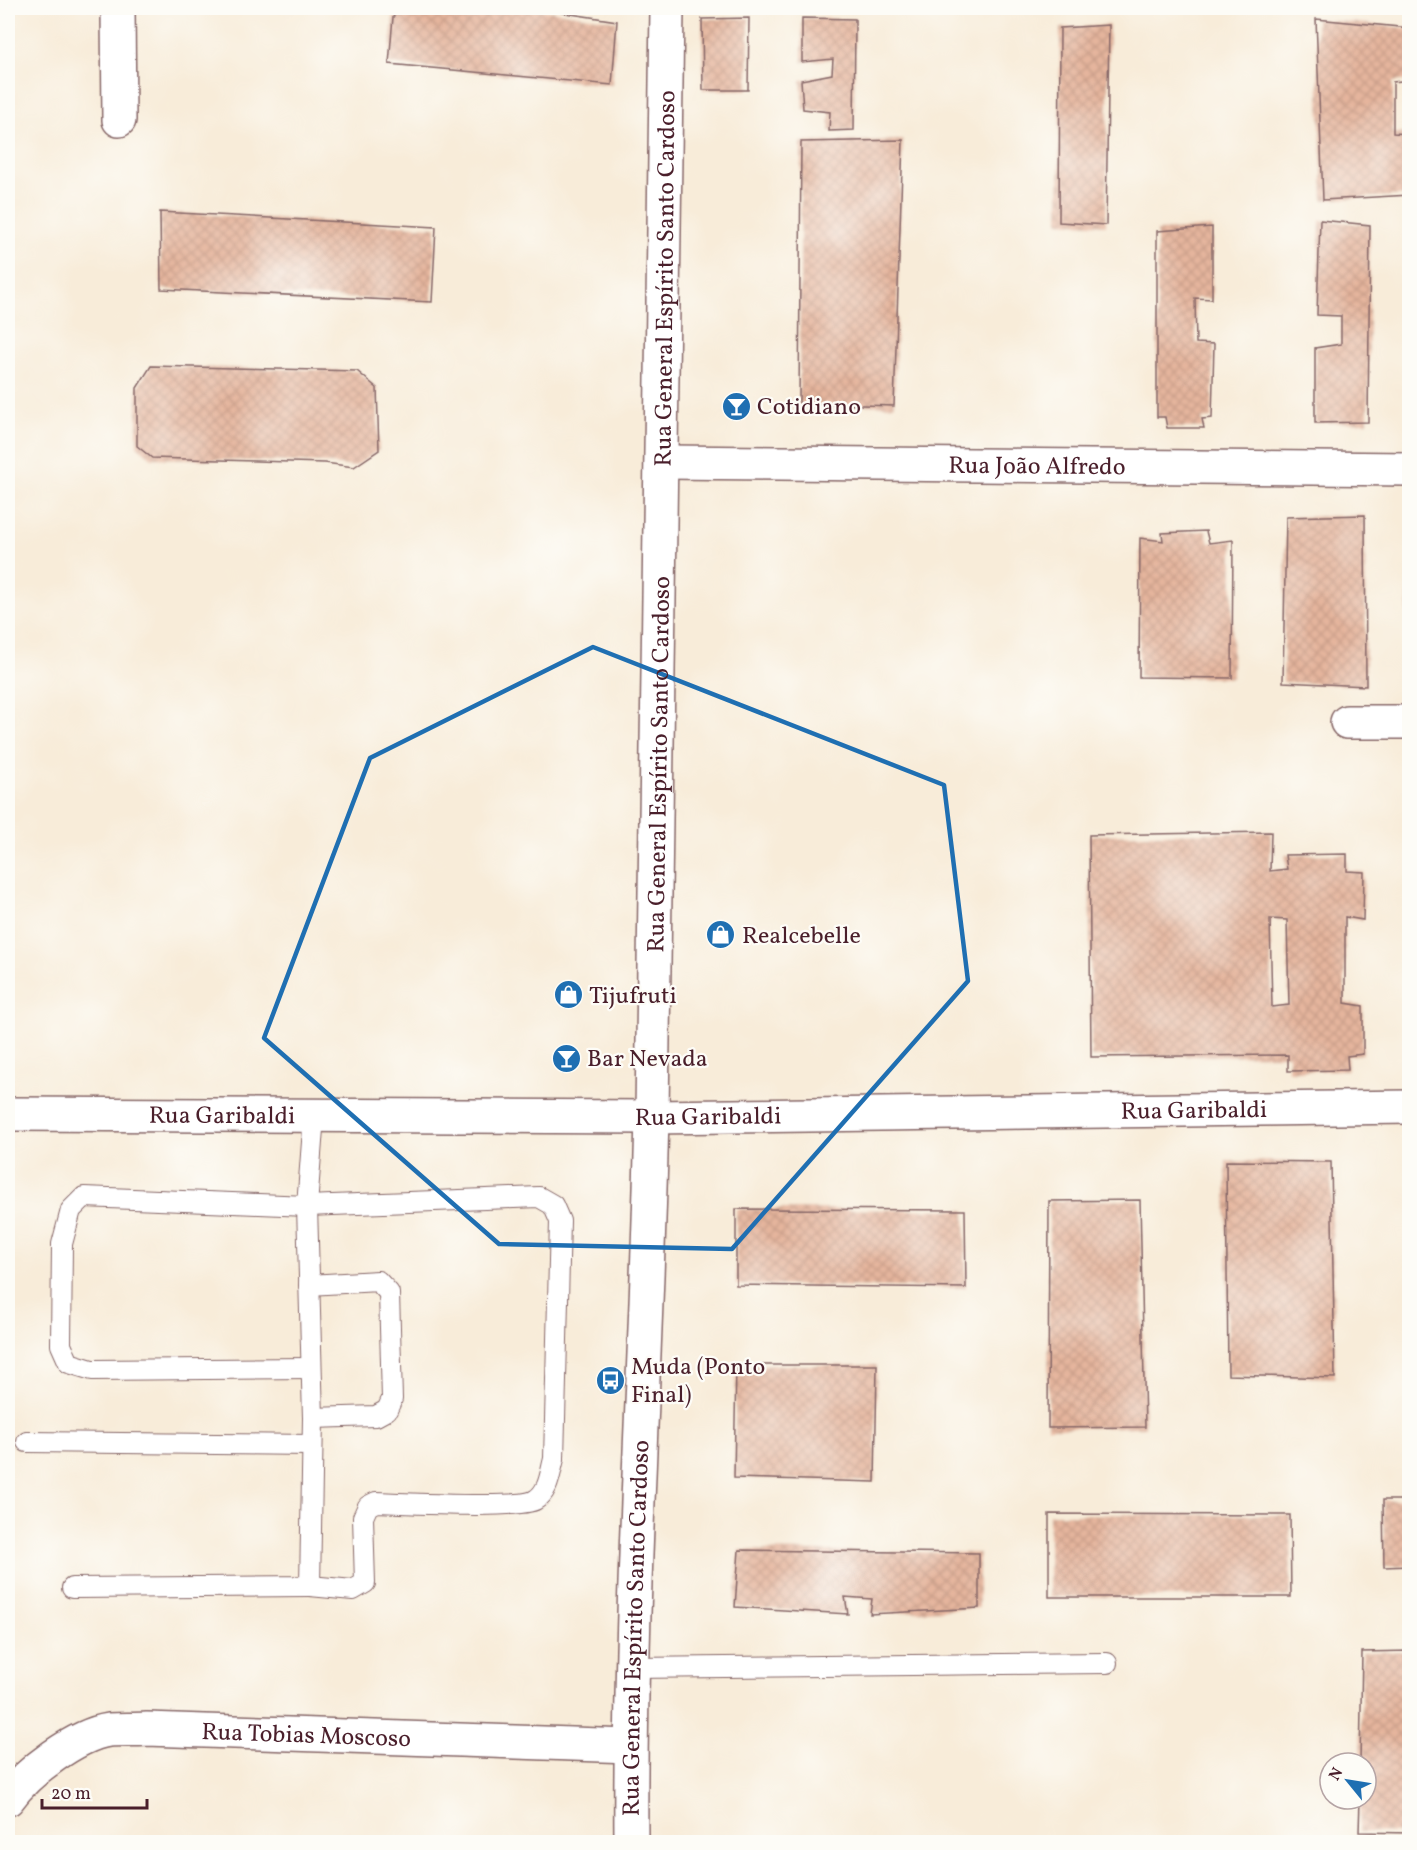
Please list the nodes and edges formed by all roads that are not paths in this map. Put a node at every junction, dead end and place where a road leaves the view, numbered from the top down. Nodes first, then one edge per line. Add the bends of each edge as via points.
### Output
1 (118, 8) edge
2 (667, 8) edge
3 (119, 120) dead end
4 (663, 462) junction
5 (1410, 469) edge
6 (1347, 722) dead end
7 (1410, 722) edge
8 (1410, 1107) edge
9 (8, 1114) edge
10 (314, 1116) junction
11 (652, 1118) junction
12 (307, 1206) junction
13 (309, 1285) junction
14 (311, 1368) junction
15 (313, 1418) junction
16 (27, 1443) dead end
17 (312, 1445) junction
18 (310, 1586) junction
19 (72, 1588) dead end
20 (1107, 1663) dead end
21 (632, 1668) junction
22 (630, 1746) junction
23 (8, 1799) edge
24 (631, 1842) edge

1 - 3 street
2 - 4 street, Rua General Espírito Santo Cardoso
4 - 5 street, Rua João Alfredo
4 - 11 street, Rua General Espírito Santo Cardoso
6 - 7 street
8 - 11 street, Rua Garibaldi
9 - 10 street, Rua Garibaldi
10 - 11 street, Rua Garibaldi
10 - 12 lane
11 - 21 street, Rua General Espírito Santo Cardoso
12 - 13 lane
12 - 14 lane via 84,1197 71,1210 62,1244 61,1345 69,1363 92,1370
12 - 18 lane via 539,1197 553,1205 560,1221 554,1459 545,1492 533,1502 376,1502 368,1506 363,1517 365,1583 353,1590
13 - 14 lane
13 - 15 lane via 378,1281 390,1293 392,1399 387,1410 376,1416
14 - 15 lane
15 - 17 lane
16 - 17 lane
17 - 18 lane
18 - 19 lane
20 - 21 lane
21 - 22 street, Rua General Espírito Santo Cardoso
22 - 23 street, Rua Tobias Moscoso via 108,1730 77,1741 45,1763
22 - 24 street, Rua General Espírito Santo Cardoso

